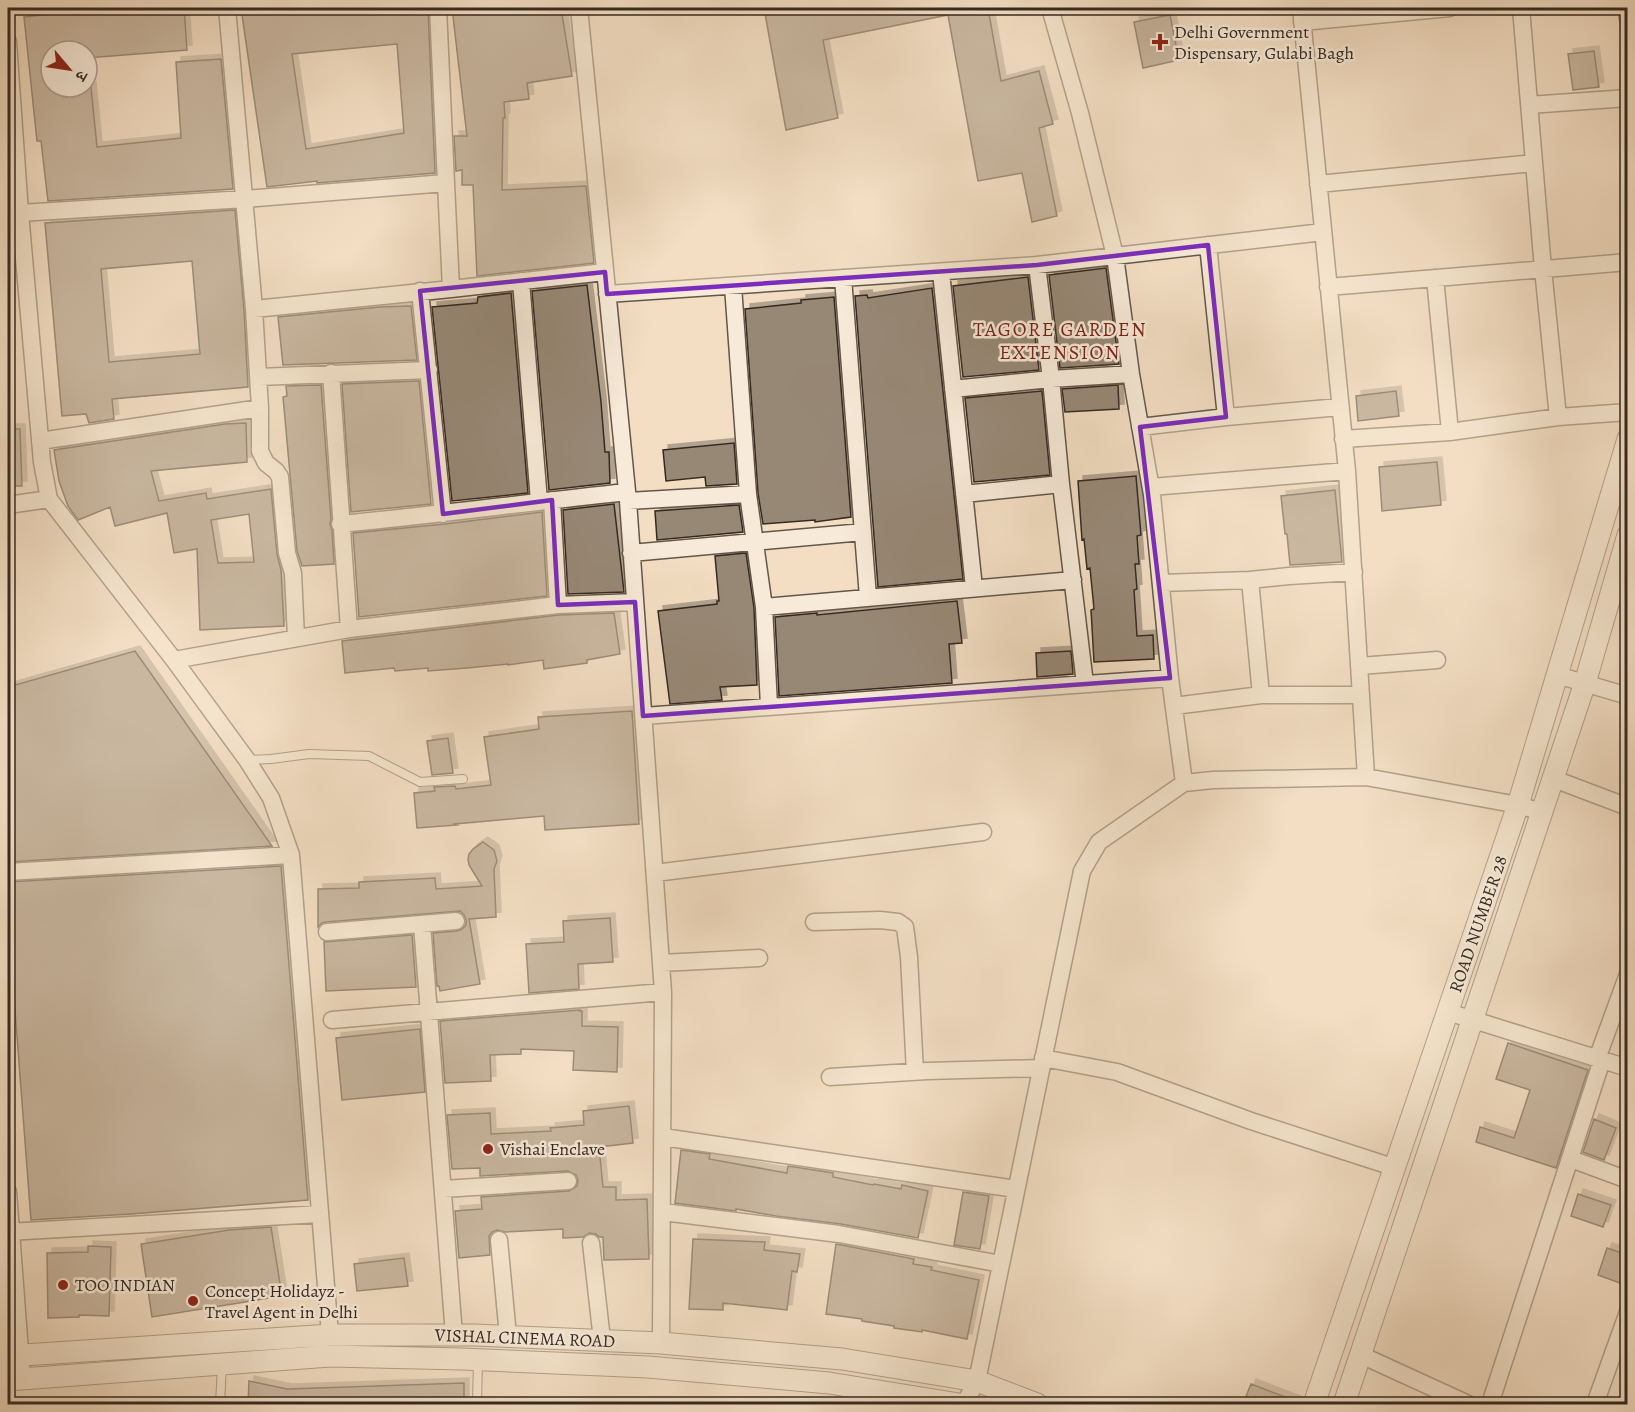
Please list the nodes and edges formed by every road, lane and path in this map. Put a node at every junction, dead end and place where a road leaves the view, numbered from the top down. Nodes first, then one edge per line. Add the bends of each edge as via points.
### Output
1 (227, 8) edge
2 (438, 8) edge
3 (579, 8) edge
4 (1050, 8) edge
5 (1450, 8) edge
6 (1521, 8) edge
7 (1626, 8) edge
8 (1419, 9) edge
9 (1302, 15) edge
10 (1628, 19) edge
11 (8, 42) edge
12 (1628, 98) edge
13 (1530, 105) junction
14 (1534, 164) junction
15 (446, 183) junction
16 (1318, 184) junction
17 (245, 199) junction
18 (20, 213) junction
19 (1323, 232) junction
20 (1208, 245) junction
21 (1115, 256) junction
22 (1628, 262) edge
23 (1037, 265) junction
24 (1542, 269) junction
25 (605, 272) junction
26 (942, 272) junction
27 (843, 278) junction
28 (1435, 278) junction
29 (521, 281) junction
30 (733, 286) junction
31 (1328, 287) junction
32 (452, 289) junction
33 (420, 291) junction
34 (607, 294) junction
35 (254, 309) junction
36 (429, 370) junction
37 (331, 373) junction
38 (1131, 374) junction
39 (259, 377) junction
40 (1051, 379) junction
41 (953, 389) junction
42 (1341, 407) junction
43 (260, 408) junction
44 (1628, 412) edge
45 (1226, 417) junction
46 (1558, 417) junction
47 (1140, 427) junction
48 (1450, 432) junction
49 (1343, 439) junction
50 (1628, 439) edge
51 (40, 441) junction
52 (1347, 471) junction
53 (1061, 484) junction
54 (1151, 487) junction
55 (748, 494) junction
56 (964, 494) junction
57 (627, 497) junction
58 (49, 500) junction
59 (546, 500) junction
60 (8, 505) edge
61 (444, 514) junction
62 (340, 524) junction
63 (863, 532) junction
64 (1628, 535) edge
65 (755, 542) junction
66 (631, 553) junction
67 (1353, 572) junction
68 (1073, 580) junction
69 (1251, 580) junction
70 (1161, 583) junction
71 (974, 588) junction
72 (868, 597) junction
73 (635, 602) junction
74 (558, 605) junction
75 (764, 607) junction
76 (349, 629) junction
77 (296, 638) junction
78 (174, 660) junction
79 (1437, 660) dead end
80 (1360, 666) junction
81 (1557, 675) junction
82 (1170, 678) junction
83 (1585, 683) junction
84 (1085, 684) junction
85 (1261, 695) junction
86 (1361, 695) junction
87 (1628, 696) edge
88 (769, 706) junction
89 (1174, 706) junction
90 (643, 716) junction
91 (247, 760) junction
92 (1366, 777) junction
93 (463, 779) dead end
94 (1554, 779) junction
95 (1184, 783) junction
96 (1518, 805) junction
97 (1628, 807) edge
98 (1542, 812) junction
99 (983, 832) dead end
100 (291, 855) junction
101 (8, 872) edge
102 (655, 873) junction
103 (456, 921) dead end
104 (813, 922) dead end
105 (422, 924) junction
106 (327, 932) dead end
107 (759, 958) dead end
108 (661, 963) junction
109 (1628, 974) edge
110 (663, 992) junction
111 (429, 1011) junction
112 (1448, 1012) junction
113 (332, 1020) dead end
114 (1473, 1020) junction
115 (1600, 1060) junction
116 (1042, 1063) junction
117 (1628, 1068) edge
118 (915, 1071) junction
119 (830, 1077) dead end
120 (663, 1137) junction
121 (1571, 1159) junction
122 (1396, 1168) junction
123 (1628, 1180) edge
124 (568, 1181) dead end
125 (1016, 1189) junction
126 (443, 1190) junction
127 (8, 1192) edge
128 (663, 1212) junction
129 (320, 1214) junction
130 (9, 1232) edge
131 (499, 1240) dead end
132 (591, 1243) dead end
133 (1001, 1264) junction
134 (1628, 1312) edge
135 (330, 1335) junction
136 (465, 1335) junction
137 (508, 1336) junction
138 (602, 1340) junction
139 (661, 1343) junction
140 (1361, 1355) junction
141 (14, 1356) edge
142 (330, 1356) junction
143 (477, 1360) junction
144 (222, 1364) junction
145 (15, 1379) edge
146 (977, 1382) junction
147 (220, 1404) edge
148 (477, 1404) edge
149 (958, 1404) edge
150 (964, 1404) edge
151 (1037, 1404) edge
152 (1314, 1404) edge
153 (1344, 1404) edge
154 (1468, 1404) edge
155 (1490, 1404) edge
156 (1595, 1404) edge

1 - 17 street
2 - 15 street
3 - 25 street
4 - 21 street
5 - 8 street
6 - 13 street
7 - 10 street
8 - 9 street
9 - 16 street
11 - 18 street
12 - 13 street
13 - 14 street
14 - 16 street
14 - 24 street
15 - 17 street
15 - 32 street
16 - 19 street
17 - 18 street
17 - 35 street
18 - 51 street
19 - 20 street
19 - 31 street
20 - 21 street
20 - 45 street
21 - 23 street
21 - 38 street
22 - 24 street
23 - 26 street
23 - 40 street
24 - 28 street
24 - 46 street
25 - 29 street
25 - 34 street
26 - 27 street
26 - 41 street
27 - 30 street
27 - 63 street
28 - 31 street
28 - 48 street
29 - 32 street
29 - 59 street
30 - 34 street
30 - 55 street
31 - 42 street
32 - 33 street
33 - 35 street
33 - 36 street
34 - 57 street
35 - 39 street
36 - 37 street
36 - 61 street
37 - 39 street
37 - 62 street
38 - 40 street
38 - 47 street
39 - 43 street
40 - 41 street
40 - 53 street
41 - 56 street
42 - 45 street
42 - 49 street
43 - 51 street
43 - 77 street via 260,451 280,477 287,553 293,573
44 - 46 street
45 - 47 street
46 - 48 street
47 - 54 street
48 - 49 street
49 - 52 street
50 - 81 street, ROAD NUMBER 28
51 - 58 street
52 - 54 street
52 - 67 street
53 - 56 street
53 - 68 street
54 - 70 street
55 - 57 street
55 - 65 street
56 - 71 street
57 - 59 street
57 - 66 street
58 - 60 street
58 - 78 street
59 - 61 street
59 - 74 street
61 - 62 street
62 - 76 street
63 - 65 street
63 - 72 street
64 - 83 street, ROAD NUMBER 28
65 - 66 street
65 - 75 street
66 - 73 street
67 - 69 street
67 - 80 street
68 - 71 street
68 - 84 street
69 - 70 street
69 - 85 street
70 - 82 street
71 - 72 street
72 - 75 street
73 - 74 street
73 - 90 street
74 - 76 street
75 - 88 street
76 - 77 street
77 - 78 street
78 - 91 street
79 - 80 street
80 - 86 street
81 - 83 street
81 - 96 street, ROAD NUMBER 28
82 - 84 street
82 - 89 street
83 - 87 street
83 - 94 street, ROAD NUMBER 28
84 - 88 street
85 - 86 street
85 - 89 street
86 - 92 street
88 - 90 street
89 - 95 street
90 - 102 street
91 - 93 lane via 309,754 369,756 420,782
91 - 100 street via 271,798
92 - 95 street
92 - 96 street
94 - 97 street
94 - 98 street, ROAD NUMBER 28
95 - 116 street via 1099,842 1082,872
96 - 98 street
96 - 112 street, ROAD NUMBER 28
98 - 114 street, ROAD NUMBER 28
99 - 102 street
100 - 101 street
100 - 129 street
102 - 108 street
103 - 105 street
104 - 118 street via 880,920 905,927
105 - 106 street
105 - 111 street
107 - 108 street
108 - 110 street
109 - 115 street
110 - 111 street
110 - 120 street
111 - 113 street
111 - 126 street
112 - 114 street
112 - 122 street, ROAD NUMBER 28
114 - 115 street
114 - 140 street, ROAD NUMBER 28
115 - 117 street
115 - 121 street
116 - 118 street
116 - 122 street via 1117,1072
116 - 125 street
118 - 119 street
120 - 125 street
120 - 128 street
121 - 123 street
121 - 155 street
122 - 152 street, ROAD NUMBER 28
124 - 126 street
125 - 133 street
126 - 136 street
127 - 130 street
128 - 133 street via 839,1234
128 - 139 street
129 - 130 street
129 - 135 street
130 - 141 street
131 - 137 street
132 - 138 street
133 - 146 street
134 - 156 street
135 - 136 street, VISHAL CINEMA ROAD
135 - 141 street, VISHAL CINEMA ROAD
135 - 142 street
136 - 137 street, VISHAL CINEMA ROAD
136 - 143 street
137 - 138 street, VISHAL CINEMA ROAD
138 - 139 street, VISHAL CINEMA ROAD
139 - 146 street, VISHAL CINEMA ROAD via 842,1359
140 - 153 street, ROAD NUMBER 28
140 - 154 street
141 - 145 street
142 - 143 street, VISHAL CINEMA ROAD
142 - 144 street, VISHAL CINEMA ROAD
143 - 148 lane
143 - 149 street, VISHAL CINEMA ROAD via 648,1366 818,1382
144 - 145 street, VISHAL CINEMA ROAD
144 - 147 lane
146 - 150 street
146 - 151 street, VISHAL CINEMA ROAD

